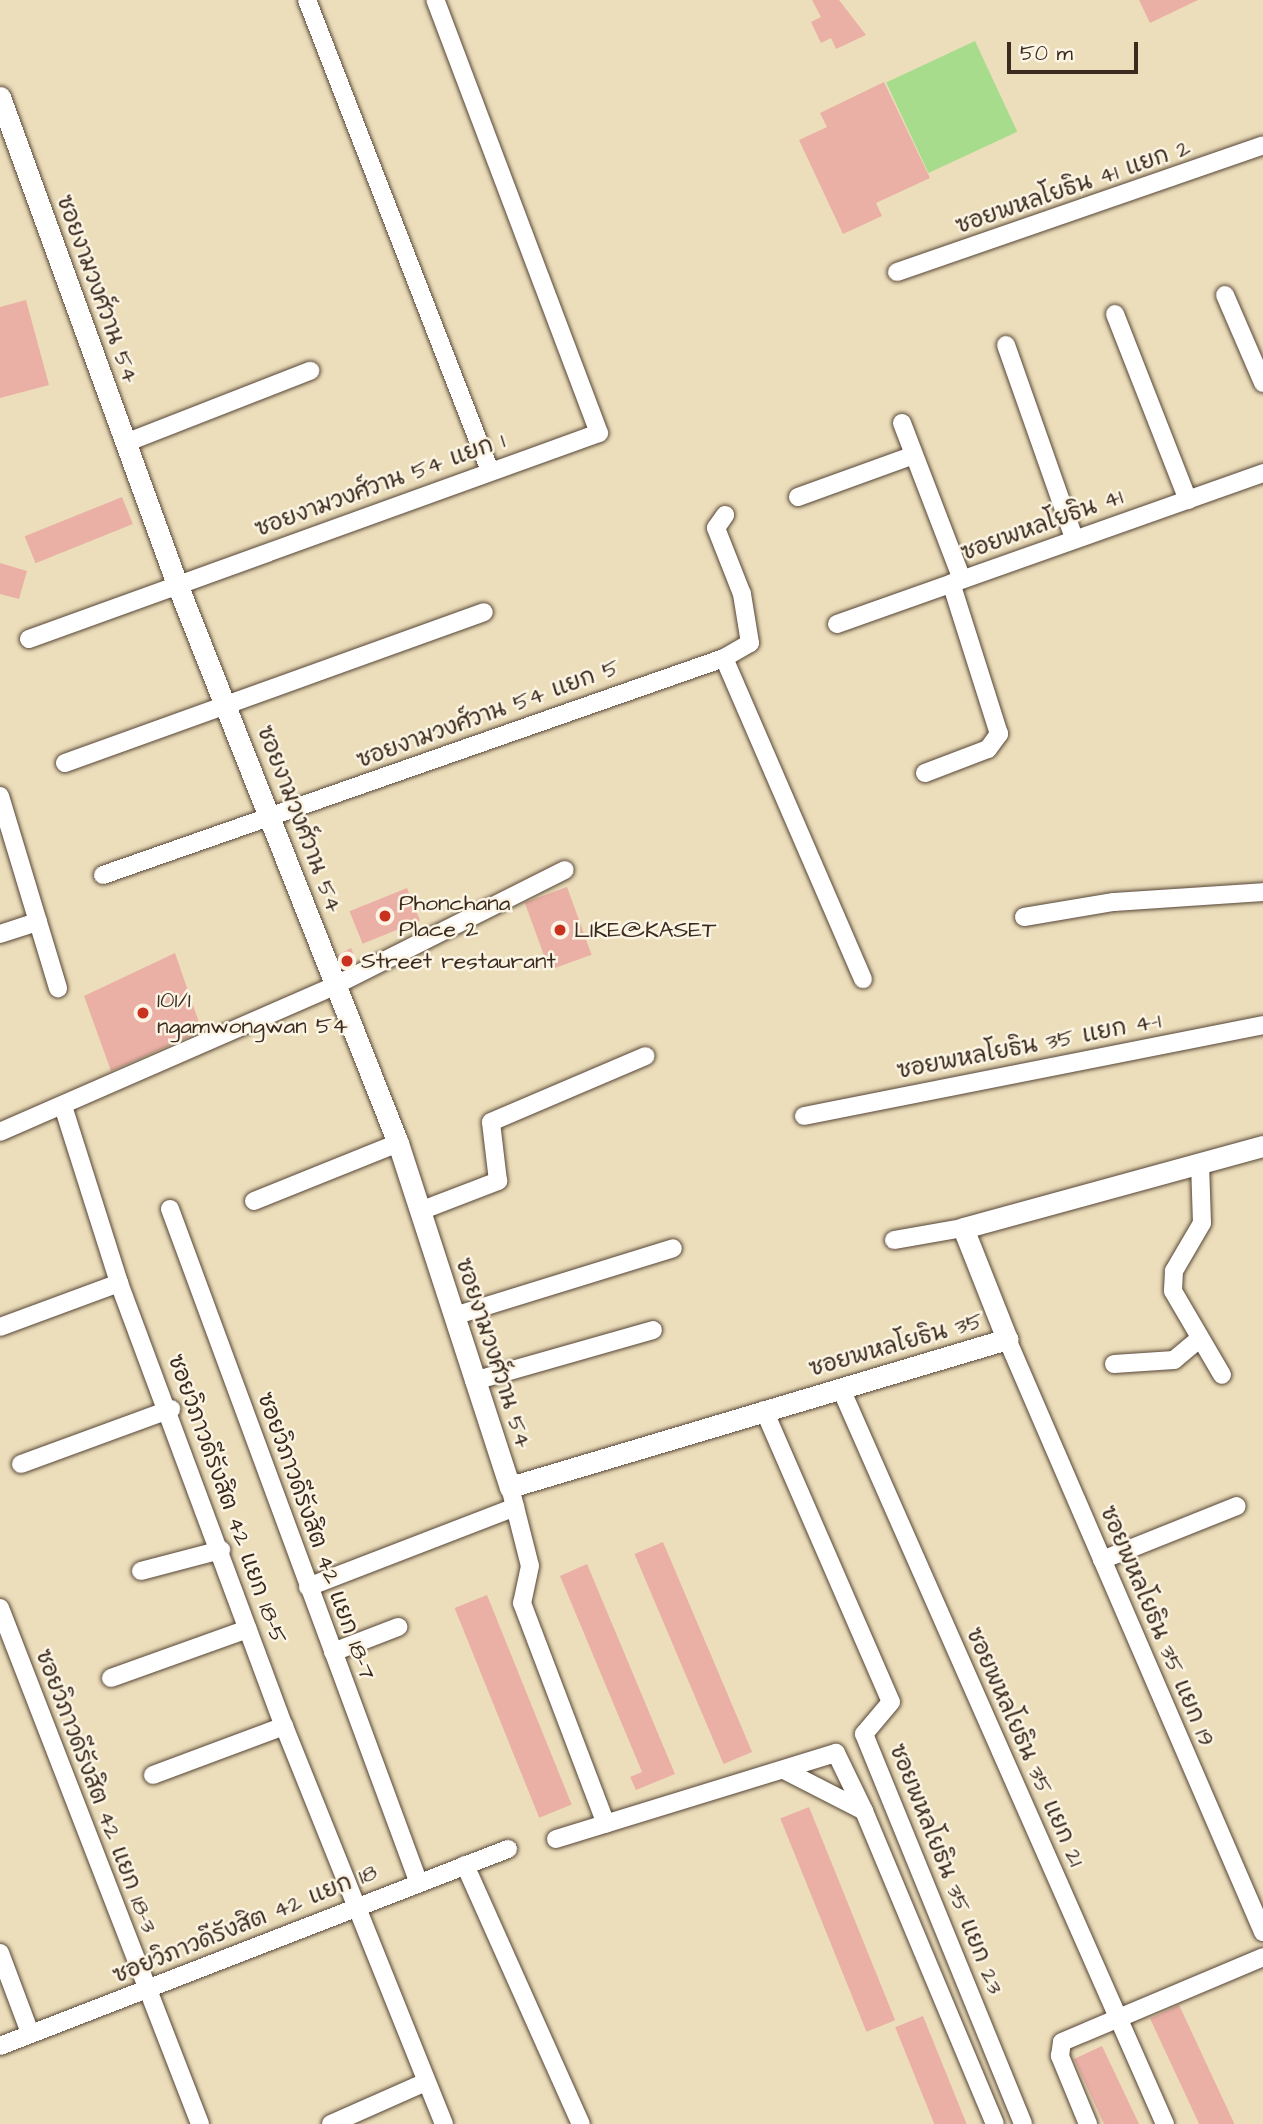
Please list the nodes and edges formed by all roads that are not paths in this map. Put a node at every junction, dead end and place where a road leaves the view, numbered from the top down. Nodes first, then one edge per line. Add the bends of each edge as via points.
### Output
1 (307, 0) edge
2 (435, 0) edge
3 (0, 97) edge
4 (1263, 145) edge
5 (897, 272) dead end
6 (1225, 295) dead end
7 (1115, 314) dead end
8 (1006, 345) dead end
9 (310, 371) dead end
10 (1263, 383) edge
11 (902, 423) dead end
12 (125, 443) junction
13 (914, 455) junction
14 (490, 471) junction
15 (1263, 473) edge
16 (798, 497) dead end
17 (1188, 500) junction
18 (725, 515) dead end
19 (1074, 538) junction
20 (957, 581) junction
21 (177, 584) junction
22 (484, 612) dead end
23 (837, 624) dead end
24 (29, 639) dead end
25 (724, 658) junction
26 (226, 702) junction
27 (65, 762) dead end
28 (925, 773) dead end
29 (0, 796) edge
30 (269, 818) junction
31 (6, 834) edge
32 (565, 870) dead end
33 (103, 875) dead end
34 (1263, 892) edge
35 (1024, 917) dead end
36 (38, 922) junction
37 (0, 934) edge
38 (863, 979) dead end
39 (336, 985) junction
40 (58, 988) dead end
41 (1263, 1025) edge
42 (646, 1056) dead end
43 (63, 1106) junction
44 (804, 1116) dead end
45 (0, 1132) edge
46 (398, 1143) junction
47 (1263, 1146) edge
48 (1200, 1163) junction
49 (254, 1201) dead end
50 (170, 1209) dead end
51 (420, 1211) junction
52 (963, 1228) junction
53 (894, 1240) dead end
54 (673, 1248) dead end
55 (119, 1283) junction
56 (454, 1316) junction
57 (0, 1327) edge
58 (653, 1329) dead end
59 (1007, 1339) junction
60 (1198, 1340) junction
61 (1114, 1364) dead end
62 (1222, 1375) dead end
63 (474, 1381) junction
64 (841, 1389) junction
65 (171, 1409) junction
66 (764, 1410) junction
67 (22, 1464) dead end
68 (512, 1497) junction
69 (1237, 1506) dead end
70 (221, 1550) junction
71 (1102, 1560) junction
72 (141, 1571) dead end
73 (308, 1587) junction
74 (0, 1608) edge
75 (398, 1627) dead end
76 (248, 1629) junction
77 (333, 1652) junction
78 (111, 1678) dead end
79 (284, 1726) junction
80 (784, 1770) junction
81 (153, 1775) dead end
82 (864, 1811) junction
83 (606, 1824) junction
84 (556, 1839) dead end
85 (509, 1849) dead end
86 (466, 1865) junction
87 (418, 1881) junction
88 (352, 1906) junction
89 (1263, 1932) edge
90 (0, 1953) edge
91 (1263, 1956) edge
92 (146, 1991) junction
93 (1118, 2020) junction
94 (30, 2033) junction
95 (0, 2046) edge
96 (426, 2082) junction
97 (200, 2124) edge
98 (331, 2124) edge
99 (444, 2124) edge
100 (581, 2124) edge
101 (995, 2124) edge
102 (1023, 2124) edge
103 (1088, 2124) edge
104 (1165, 2124) edge

1 - 14 street
2 - 14 street, ซอยงามวงศ์วาน 54 แยก 1 via 599,433
3 - 12 street, ซอยงามวงศ์วาน 54
4 - 5 street, ซอยพหลโยธิน 41 แยก 2
6 - 10 street
7 - 17 street
8 - 19 street
9 - 12 street
11 - 13 street
12 - 21 street, ซอยงามวงศ์วาน 54
13 - 16 street
13 - 20 street
14 - 21 street, ซอยงามวงศ์วาน 54 แยก 1
15 - 17 street, ซอยพหลโยธิน 41
17 - 19 street, ซอยพหลโยธิน 41
18 - 25 street, ซอยงามวงศ์วาน 54 แยก 5 via 716,528 753,631 750,643
19 - 20 street, ซอยพหลโยธิน 41
20 - 23 street, ซอยพหลโยธิน 41
20 - 28 street via 999,734 988,749
21 - 24 street, ซอยงามวงศ์วาน 54 แยก 1
21 - 26 street, ซอยงามวงศ์วาน 54
22 - 26 street
25 - 30 street, ซอยงามวงศ์วาน 54 แยก 5
25 - 38 street
26 - 27 street
26 - 30 street, ซอยงามวงศ์วาน 54
29 - 31 street
30 - 33 street, ซอยงามวงศ์วาน 54 แยก 5
30 - 39 street, ซอยงามวงศ์วาน 54
31 - 36 street
32 - 39 street
34 - 35 street via 1114,902
36 - 37 street
36 - 40 street
39 - 43 street
39 - 46 street, ซอยงามวงศ์วาน 54
41 - 44 street, ซอยพหลโยธิน 35 แยก 4-1
42 - 51 street via 491,1122 498,1181
43 - 45 street
43 - 55 street, ซอยวิภาวดีรังสิต 42 แยก 18-5
46 - 49 street
46 - 51 street, ซอยงามวงศ์วาน 54
47 - 48 street
48 - 52 street
48 - 60 street via 1202,1223 1172,1282 1179,1310
50 - 73 street, ซอยวิภาวดีรังสิต 42 แยก 18-7
51 - 56 street, ซอยงามวงศ์วาน 54
52 - 53 street
52 - 59 street, ซอยพหลโยธิน 35
54 - 56 street
55 - 57 street
55 - 65 street, ซอยวิภาวดีรังสิต 42 แยก 18-5
56 - 63 street, ซอยงามวงศ์วาน 54
58 - 63 street
59 - 64 street, ซอยพหลโยธิน 35
59 - 71 street, ซอยพหลโยธิน 35 แยก 19
60 - 61 street via 1174,1360
60 - 62 street
63 - 68 street, ซอยงามวงศ์วาน 54
64 - 66 street, ซอยพหลโยธิน 35
64 - 93 street, ซอยพหลโยธิน 35 แยก 21
65 - 67 street
65 - 70 street, ซอยวิภาวดีรังสิต 42 แยก 18-5
66 - 68 street, ซอยพหลโยธิน 35
66 - 102 street, ซอยพหลโยธิน 35 แยก 23 via 891,1702 864,1734
68 - 73 street
68 - 83 street, ซอยงามวงศ์วาน 54 via 530,1566 522,1603
69 - 71 street
70 - 72 street
70 - 76 street, ซอยวิภาวดีรังสิต 42 แยก 18-5
71 - 89 street, ซอยพหลโยธิน 35 แยก 19
73 - 77 street, ซอยวิภาวดีรังสิต 42 แยก 18-7
74 - 92 street, ซอยวิภาวดีรังสิต 42 แยก 18-3
75 - 77 street
76 - 78 street
76 - 79 street, ซอยวิภาวดีรังสิต 42 แยก 18-5
77 - 87 street, ซอยวิภาวดีรังสิต 42 แยก 18-7
79 - 81 street
79 - 88 street, ซอยวิภาวดีรังสิต 42 แยก 18-5
80 - 82 street
80 - 82 street via 840,1755
80 - 83 street
82 - 101 street
83 - 84 street
85 - 86 street, ซอยวิภาวดีรังสิต 42 แยก 18
86 - 87 street, ซอยวิภาวดีรังสิต 42 แยก 18
86 - 100 street
87 - 88 street, ซอยวิภาวดีรังสิต 42 แยก 18
88 - 92 street, ซอยวิภาวดีรังสิต 42 แยก 18
88 - 96 street, ซอยวิภาวดีรังสิต 42 แยก 18-5
90 - 94 street
91 - 93 street
92 - 94 street, ซอยวิภาวดีรังสิต 42 แยก 18
92 - 97 street, ซอยวิภาวดีรังสิต 42 แยก 18-3
93 - 103 street via 1074,2035 1059,2048
93 - 104 street, ซอยพหลโยธิน 35 แยก 21
94 - 95 street, ซอยวิภาวดีรังสิต 42 แยก 18
96 - 98 street
96 - 99 street, ซอยวิภาวดีรังสิต 42 แยก 18-5

